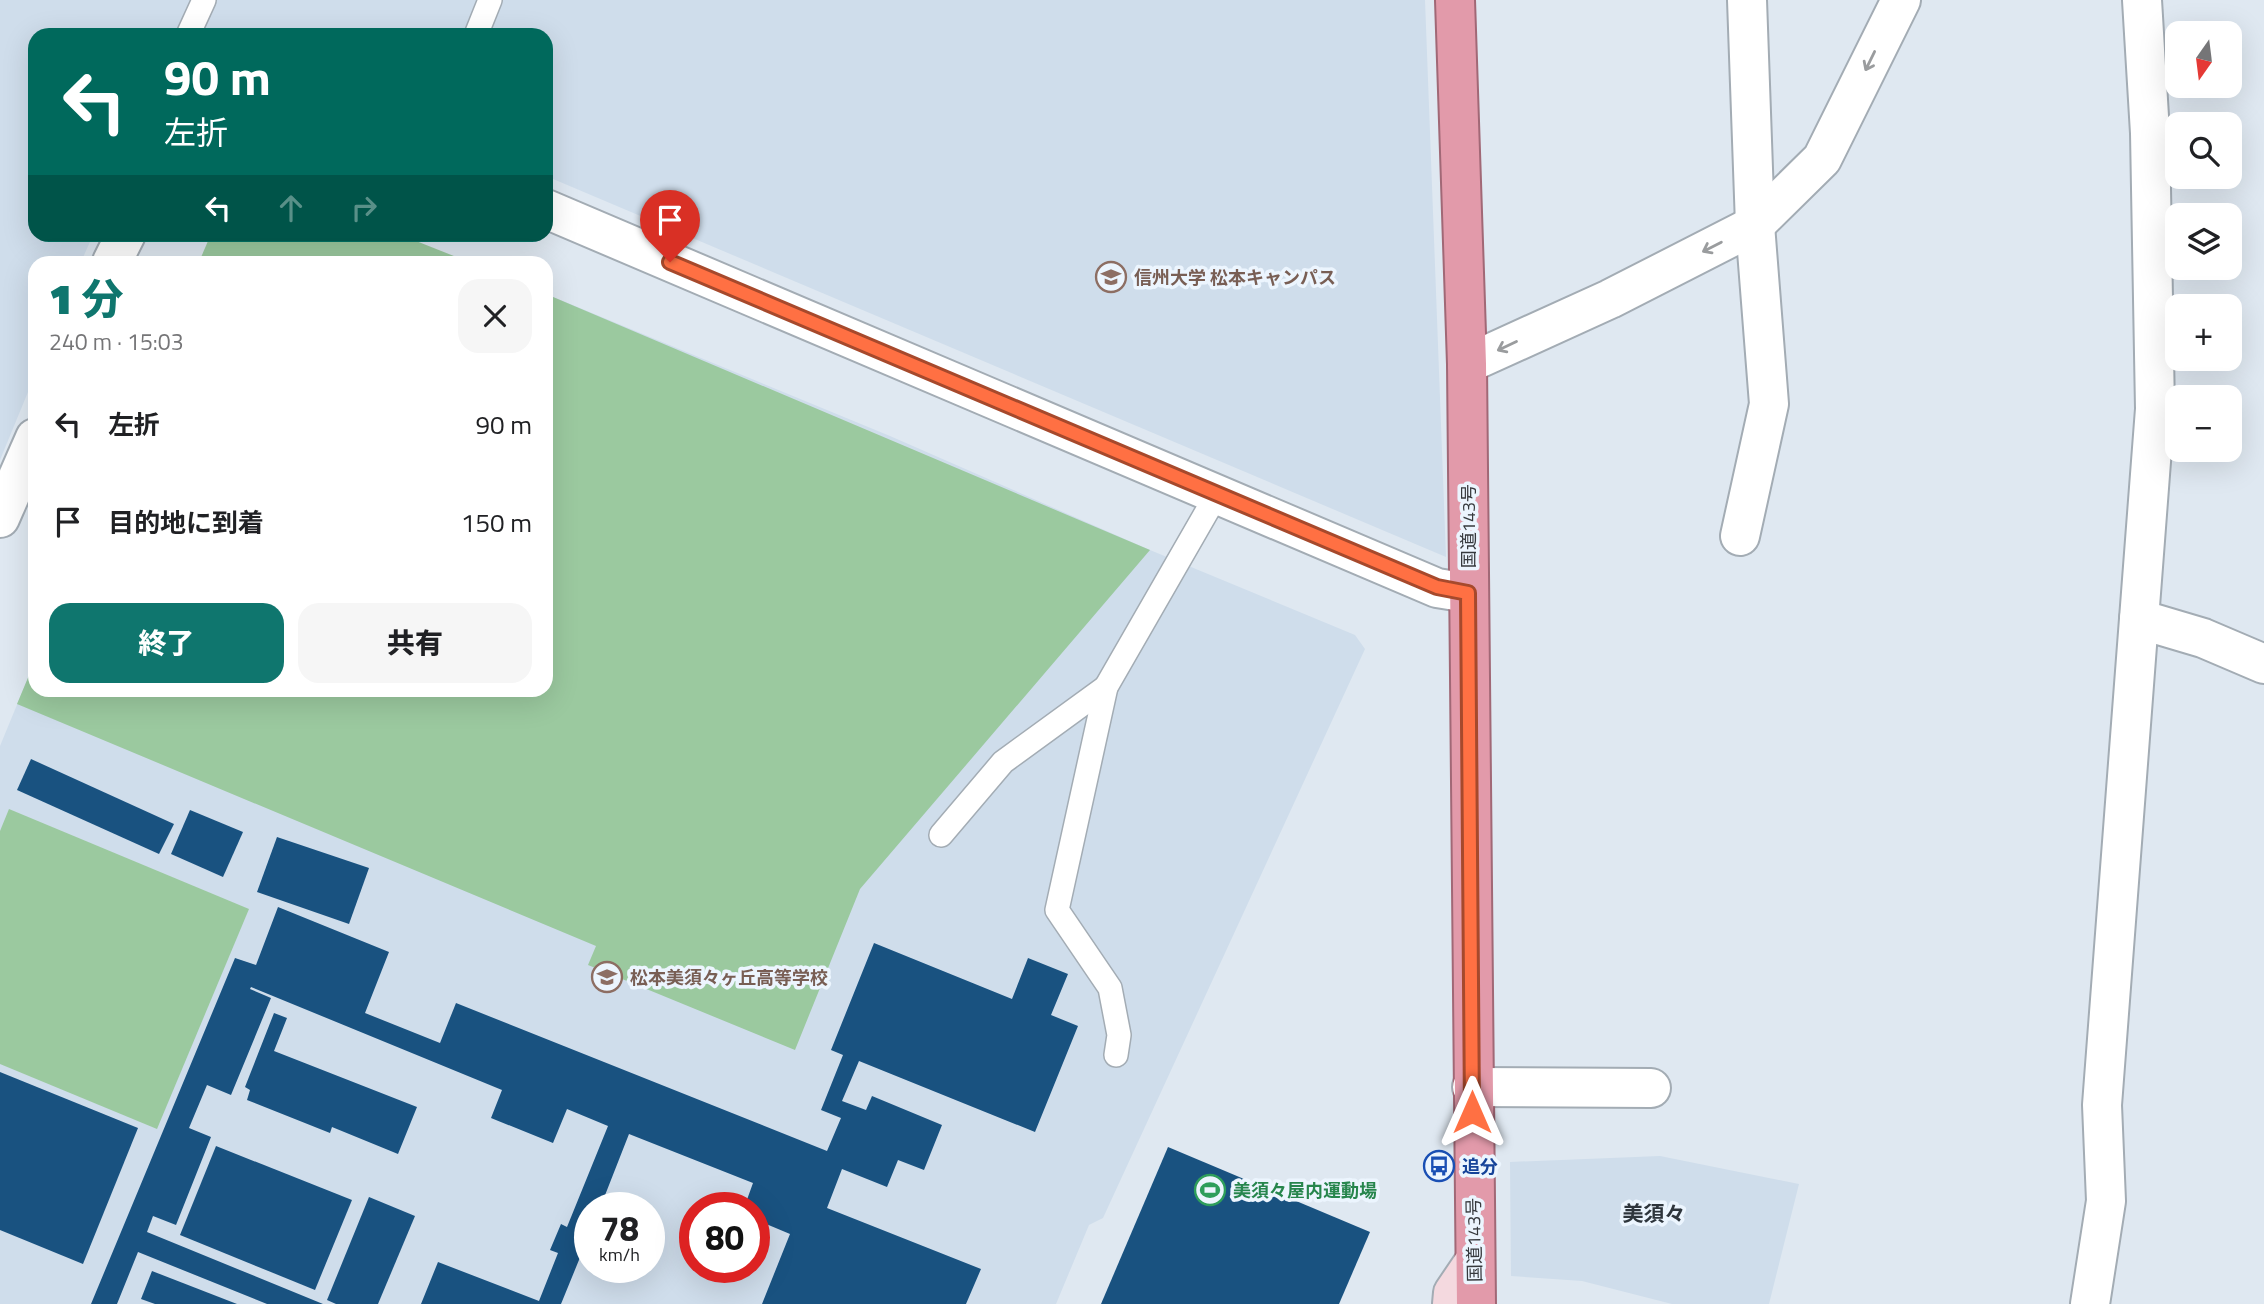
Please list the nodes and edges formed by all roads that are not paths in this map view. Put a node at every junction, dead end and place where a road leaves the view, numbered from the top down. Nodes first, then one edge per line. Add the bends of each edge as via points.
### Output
1 (204, 0) edge
2 (491, 0) edge
3 (1455, 0) edge
4 (1747, 0) edge
5 (1901, 0) edge
6 (2142, 0) edge
7 (191, 28) edge
8 (479, 28) edge
9 (553, 212) edge
10 (1755, 225) junction
11 (1467, 365) junction
12 (28, 454) edge
13 (1217, 494) junction
14 (0, 518) edge
15 (1740, 536) dead end
16 (1468, 593) junction
17 (2139, 619) junction
18 (2264, 664) edge
19 (1106, 687) junction
20 (941, 835) dead end
21 (1116, 1055) dead end
22 (1472, 1087) junction
23 (1651, 1088) dead end
24 (1474, 1262) junction
25 (1452, 1304) edge
26 (1476, 1304) edge
27 (2090, 1304) edge

1 - 7 lane
2 - 8 lane
3 - 11 highway, 国道143号
4 - 10 street
5 -> 10 street via 1822,159
6 - 17 street via 2150,133 2155,410
9 - 13 street
10 -> 11 street
10 - 15 street via 1769,404
11 - 16 highway, 国道143号
12 - 14 street
13 - 16 street via 1437,587
13 - 19 lane
16 - 22 highway, 国道143号
17 - 18 street via 2203,638
17 - 27 street via 2102,1105 2106,1201
19 - 20 lane via 1003,762
19 - 21 lane via 1057,910 1110,988 1119,1035
22 - 23 street
22 - 24 highway, 国道143号
24 - 25 main road via 1453,1293
24 - 26 highway, 国道143号

